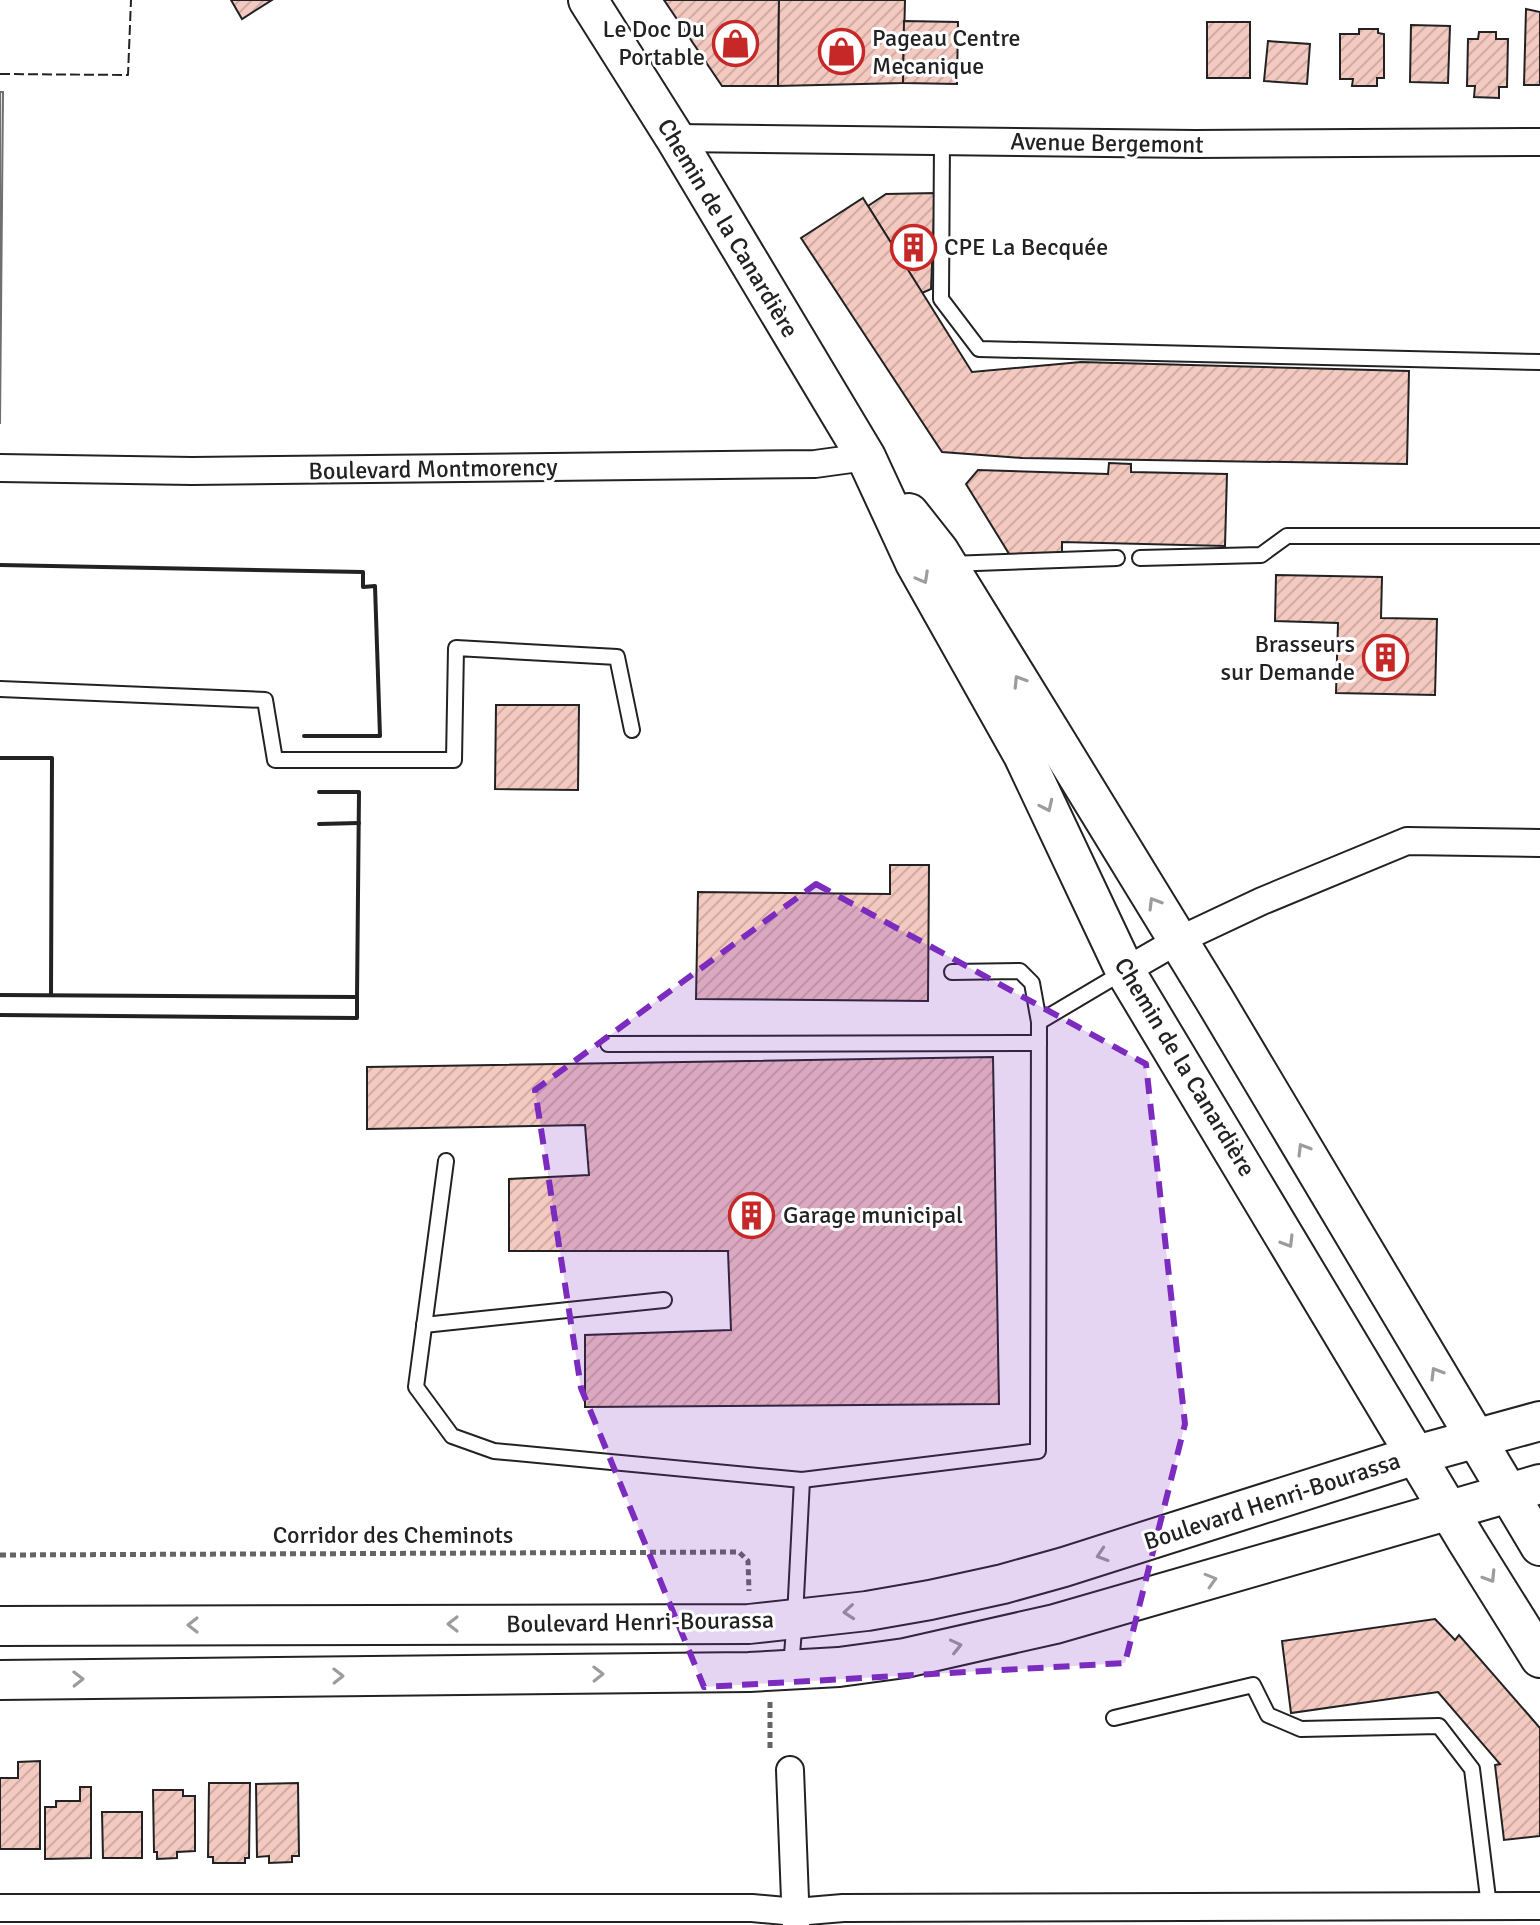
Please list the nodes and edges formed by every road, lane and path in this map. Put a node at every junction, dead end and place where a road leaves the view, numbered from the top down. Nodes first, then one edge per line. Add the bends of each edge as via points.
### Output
1 (588, 0) edge
2 (675, 138) junction
3 (942, 141) junction
4 (1540, 142) edge
5 (1540, 362) edge
6 (866, 457) junction
7 (0, 468) edge
8 (1540, 536) edge
9 (1117, 558) dead end
10 (1140, 558) dead end
11 (946, 564) junction
12 (0, 689) edge
13 (632, 730) dead end
14 (1540, 843) edge
15 (1177, 941) junction
16 (1125, 971) junction
17 (952, 972) dead end
18 (1039, 1022) junction
19 (1039, 1043) junction
20 (608, 1044) dead end
21 (446, 1161) dead end
22 (664, 1300) dead end
23 (424, 1325) junction
24 (1540, 1421) edge
25 (1476, 1440) junction
26 (1416, 1455) junction
27 (802, 1480) junction
28 (1524, 1488) edge
29 (1450, 1511) junction
30 (1540, 1546) edge
31 (0, 1555) edge
32 (749, 1595) dead end
33 (795, 1617) junction
34 (0, 1626) edge
35 (1540, 1658) edge
36 (0, 1680) edge
37 (780, 1685) junction
38 (1114, 1718) dead end
39 (790, 1770) joint
40 (1489, 1906) junction
41 (1540, 1906) edge
42 (0, 1908) edge
43 (796, 1918) edge

1 - 2 main road, Chemin de la Canardière
2 - 3 street, Avenue Bergemont
2 - 6 main road, Chemin de la Canardière
3 - 4 street, Avenue Bergemont
3 - 5 lane via 941,299 979,349
6 - 7 street, Boulevard Montmorency via 815,464
6 - 11 main road, Chemin de la Canardière
6 -> 16 main road, Chemin de la Canardière via 915,563 1023,755
8 - 10 lane via 1287,536 1261,555
9 - 11 lane
15 -> 11 main road, Chemin de la Canardière
12 - 13 lane via 265,700 275,760 454,760 456,648 617,657
14 - 15 street via 1407,841
15 - 16 street
25 -> 15 main road, Chemin de la Canardière
16 - 18 lane
16 -> 26 main road, Chemin de la Canardière
17 - 18 lane via 1020,971 1032,983
18 - 19 lane
19 - 20 lane
19 - 27 lane via 1038,1451
21 - 23 lane
22 - 23 lane
23 - 27 lane via 416,1387 452,1436 494,1451
24 - 25 main road, Boulevard Henri-Bourassa
25 - 26 main road, Boulevard Henri-Bourassa
25 - 28 main road, Chemin de la Canardière
26 - 29 main road, Chemin de la Canardière
26 -> 33 main road, Boulevard Henri-Bourassa via 1003,1584 879,1609
27 - 33 lane
28 - 29 main road, Boulevard Henri-Bourassa
28 - 30 main road, Chemin de la Canardière
29 -> 35 main road, Chemin de la Canardière
37 -> 29 main road, Boulevard Henri-Bourassa via 839,1667 905,1658 1055,1624
31 - 32 path, Corridor des Cheminots via 739,1552 748,1561
33 -> 34 main road, Boulevard Henri-Bourassa via 749,1624
33 - 37 lane
36 -> 37 main road, Boulevard Henri-Bourassa via 717,1672
37 - 39 path via 770,1749
38 - 40 lane via 1253,1685 1268,1715 1301,1729 1439,1726 1472,1769
39 - 43 street
40 - 41 street
40 - 43 street via 843,1908
42 - 43 street via 752,1908

